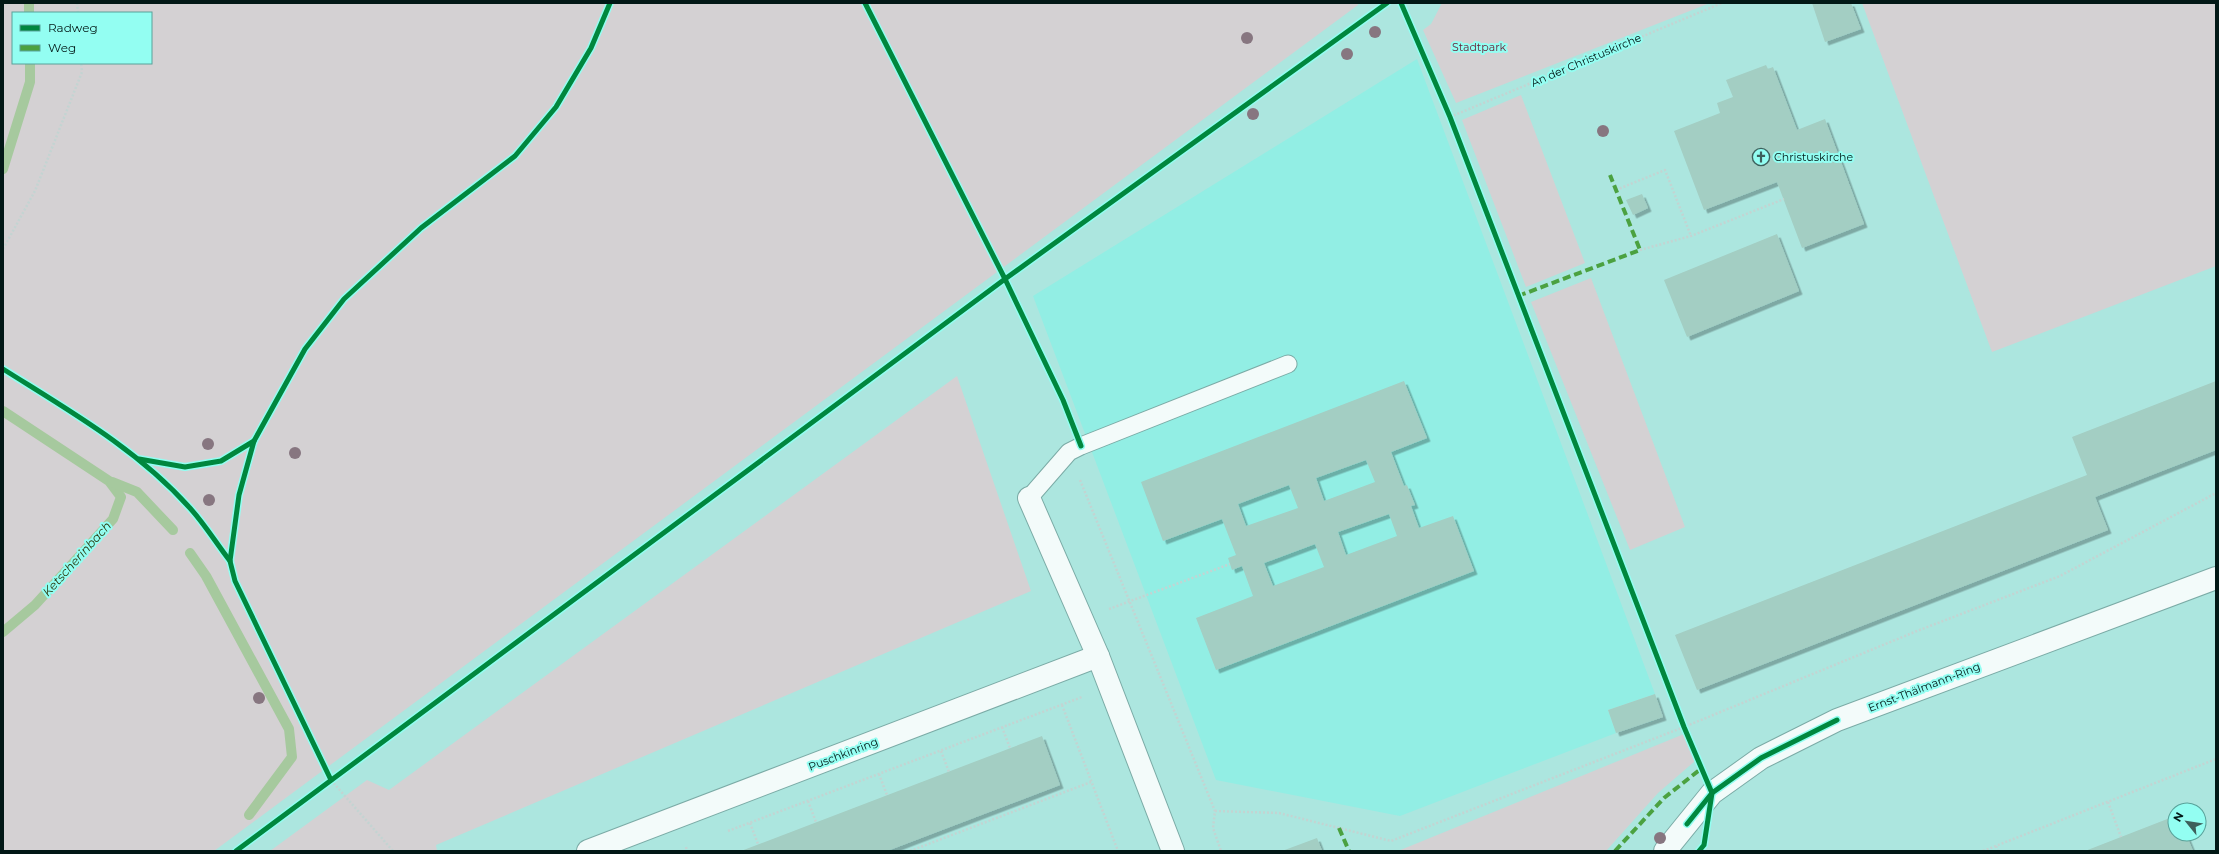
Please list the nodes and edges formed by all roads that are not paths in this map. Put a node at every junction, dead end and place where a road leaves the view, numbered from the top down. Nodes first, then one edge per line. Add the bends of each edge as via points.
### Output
1 (1288, 364) dead end
2 (1029, 498) joint
3 (2216, 579) edge
4 (1098, 656) junction
5 (588, 851) edge
6 (1173, 851) edge
7 (1665, 851) edge

1 - 2 lane via 1069,452
2 - 4 street
3 - 7 street, Ernst-Thälmann-Ring via 1837,720 1761,758 1712,793
4 - 5 street, Puschkinring
4 - 6 street

